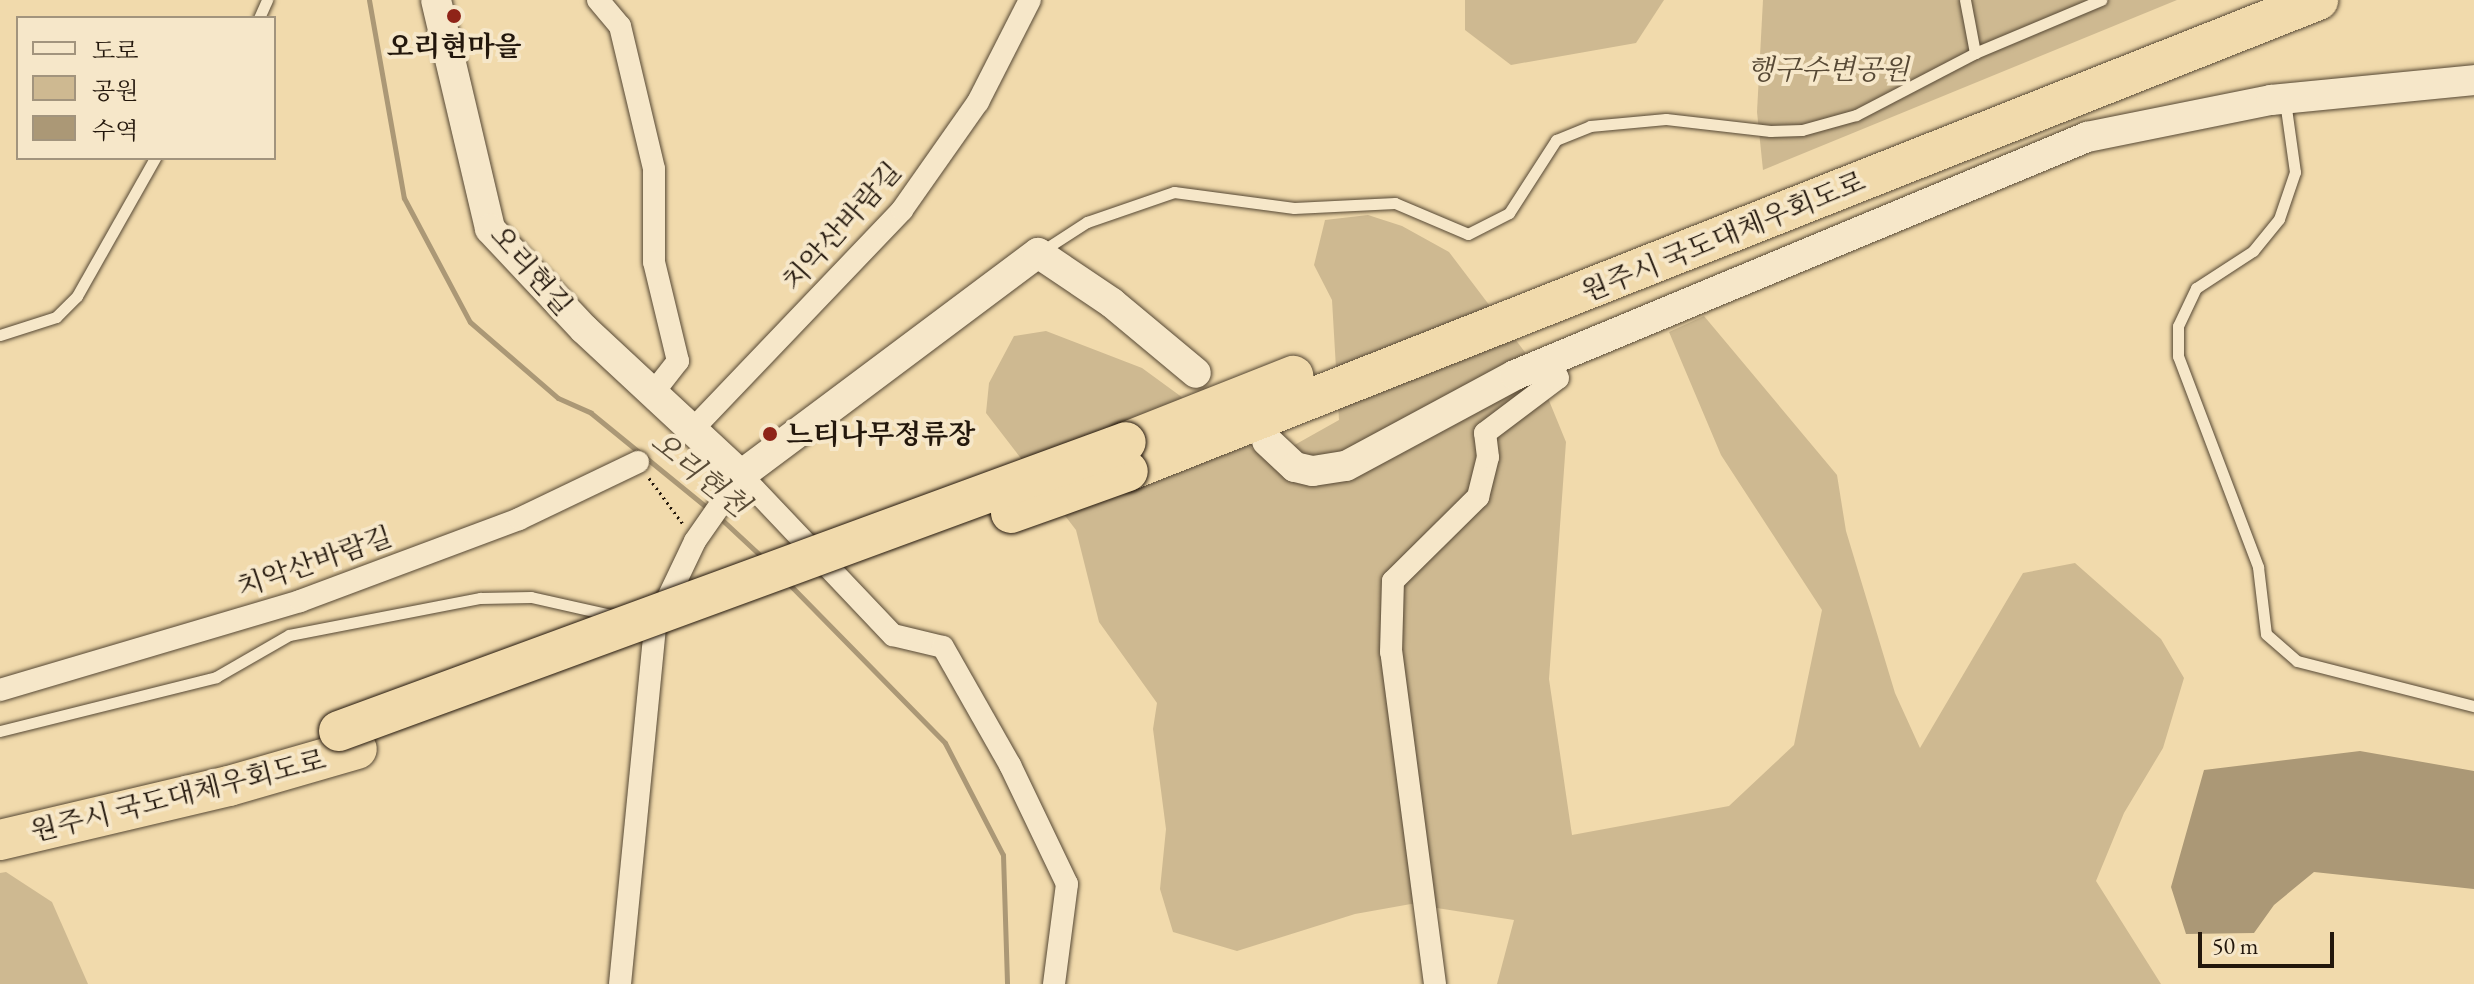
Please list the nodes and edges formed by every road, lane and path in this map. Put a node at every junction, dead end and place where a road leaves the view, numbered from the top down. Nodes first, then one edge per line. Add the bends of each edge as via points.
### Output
1 (436, 0) edge
2 (598, 0) edge
3 (1030, 0) edge
4 (1965, 0) edge
5 (2101, 0) edge
6 (2250, 0) edge
7 (2316, 2) edge
8 (1975, 53) junction
9 (2474, 80) edge
10 (2284, 99) junction
11 (154, 160) edge
12 (1038, 253) junction
13 (0, 335) edge
14 (1549, 360) junction
15 (1196, 373) dead end
16 (653, 393) junction
17 (693, 429) junction
18 (1267, 441) dead end
19 (1127, 456) junction
20 (638, 462) joint
21 (735, 485) junction
22 (696, 538) junction
23 (655, 625) junction
24 (0, 690) edge
25 (2474, 706) edge
26 (0, 731) edge
27 (348, 740) junction
28 (0, 813) edge
29 (0, 840) edge
30 (620, 984) edge
31 (1054, 984) edge
32 (1435, 984) edge

1 - 16 street, 오리현길 via 490,229
2 - 16 street via 620,26 654,169 654,262 678,361
3 - 17 street, 치악산바람길 via 978,102 902,210
4 - 8 lane
5 - 8 lane
6 - 19 highway, 원주시 국도대체우회도로
7 - 19 highway, 원주시 국도대체우회도로
8 - 12 lane via 1856,115 1802,130 1666,119 1590,126 1556,140 1509,213 1468,234 1395,203 1294,208 1174,192 1087,222
9 - 10 street
10 - 14 street via 2087,137
10 - 25 lane via 2295,172 2279,219 2253,251 2196,288 2178,326 2178,356 2258,567 2266,634 2297,661
11 - 13 lane via 77,296 56,317
12 - 15 street via 1112,303
12 - 21 street
14 - 18 street via 1346,466 1313,471 1295,467
14 - 32 street via 1558,378 1485,433 1488,457 1478,497 1393,581 1391,652
16 - 17 street, 오리현길
17 - 21 street, 오리현길
19 - 27 highway, bridge
20 - 22 path
20 - 24 street, 치악산바람길 via 519,519 300,601
21 - 22 street
21 - 31 street via 893,635 943,647 1010,765 1067,884
22 - 23 street
23 - 26 lane via 531,597 480,598 289,635 216,677
23 - 30 street
27 - 28 highway, 원주시 국도대체우회도로
27 - 29 highway, 원주시 국도대체우회도로 via 229,786

